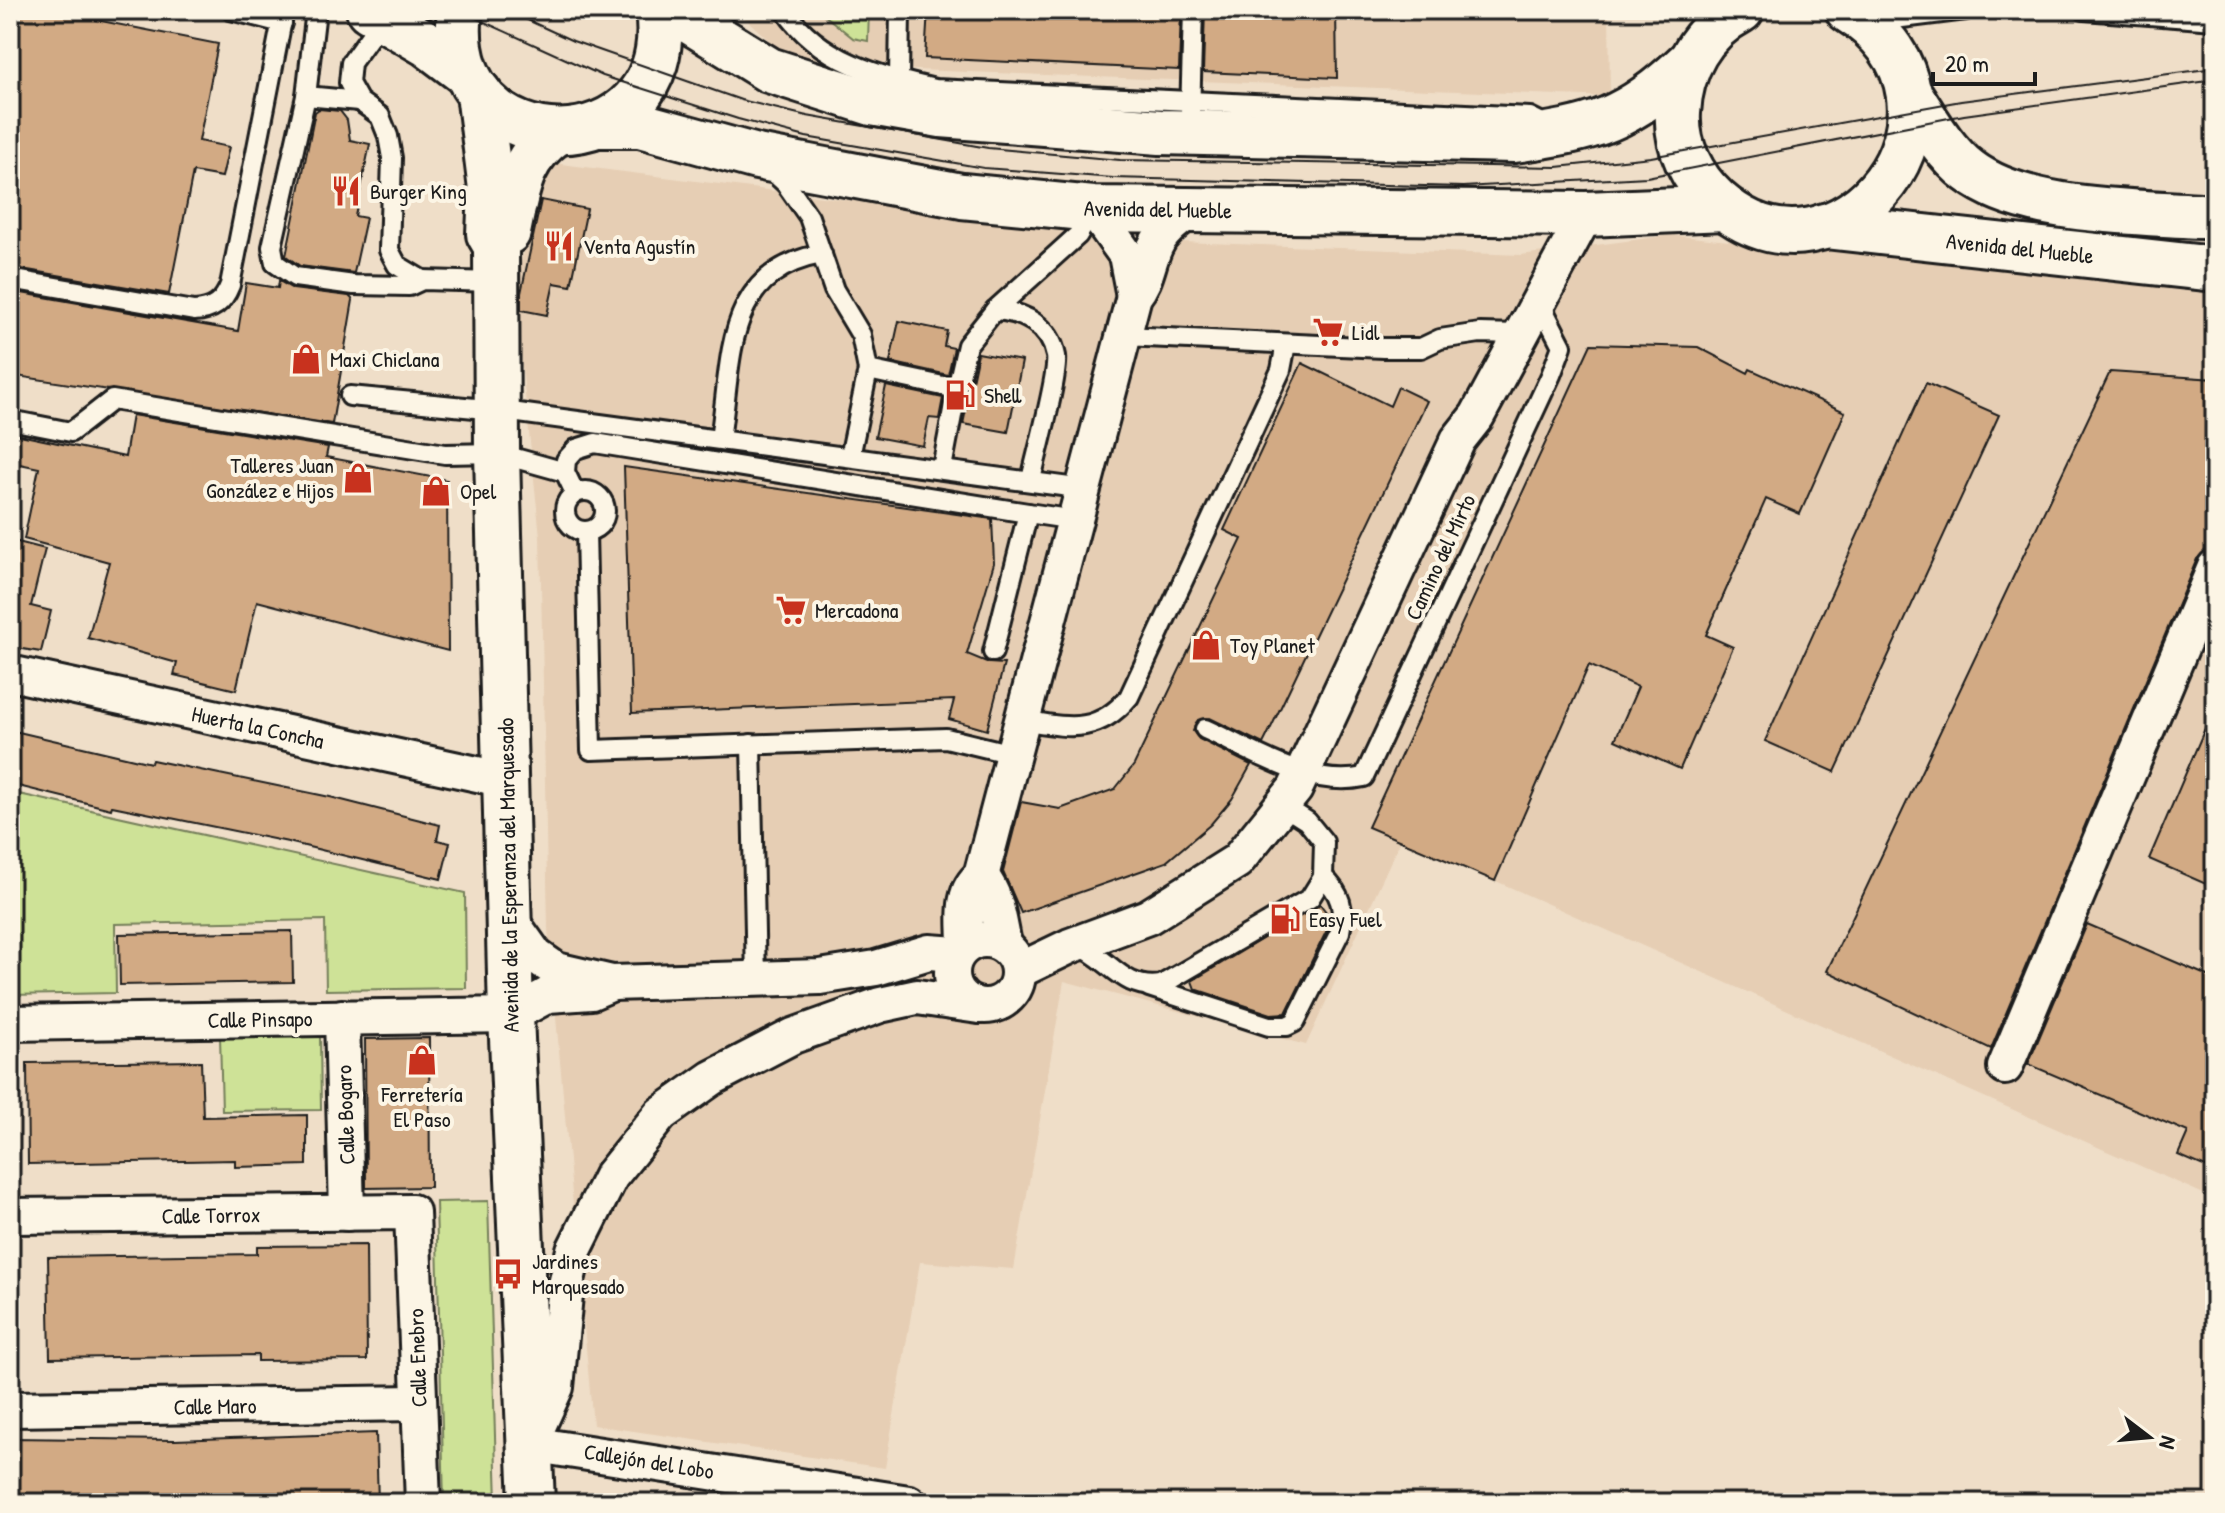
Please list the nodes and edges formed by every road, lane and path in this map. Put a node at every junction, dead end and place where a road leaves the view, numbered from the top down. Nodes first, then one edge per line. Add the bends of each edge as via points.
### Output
1 (231, 10) edge
2 (316, 10) edge
3 (460, 10) edge
4 (658, 10) edge
5 (672, 10) edge
6 (720, 10) edge
7 (785, 10) edge
8 (900, 10) edge
9 (1193, 10) edge
10 (1741, 10) edge
11 (1966, 10) edge
12 (2084, 10) edge
13 (376, 14) edge
14 (283, 16) edge
15 (1858, 16) edge
16 (2215, 20) edge
17 (743, 55) junction
18 (1688, 63) junction
19 (899, 80) junction
20 (473, 84) junction
21 (1909, 93) junction
22 (306, 96) junction
23 (359, 101) junction
24 (1190, 118) junction
25 (600, 125) junction
26 (556, 133) junction
27 (757, 157) junction
28 (1725, 208) junction
29 (1093, 209) junction
30 (1192, 209) junction
31 (1586, 214) junction
32 (2215, 217) edge
33 (1825, 226) junction
34 (822, 254) junction
35 (496, 264) junction
36 (2215, 269) edge
37 (10, 279) edge
38 (422, 280) junction
39 (1134, 296) junction
40 (1538, 299) junction
41 (995, 310) junction
42 (1518, 334) junction
43 (1124, 336) junction
44 (1286, 344) junction
45 (868, 370) junction
46 (957, 389) junction
47 (350, 396) dead end
48 (496, 410) junction
49 (10, 420) edge
50 (720, 439) junction
51 (497, 453) junction
52 (850, 457) junction
53 (942, 468) junction
54 (565, 472) junction
55 (1031, 480) junction
56 (575, 493) junction
57 (1079, 504) junction
58 (1028, 513) junction
59 (586, 532) junction
60 (2215, 567) edge
61 (993, 652) dead end
62 (10, 673) edge
63 (1021, 720) junction
64 (1205, 729) dead end
65 (751, 744) junction
66 (1012, 754) junction
67 (1303, 772) junction
68 (505, 780) junction
69 (1282, 805) junction
70 (981, 876) junction
71 (1323, 877) junction
72 (509, 918) junction
73 (1070, 946) junction
74 (961, 950) junction
75 (1011, 958) junction
76 (820, 977) junction
77 (756, 980) junction
78 (612, 983) junction
79 (1149, 987) junction
80 (917, 997) junction
81 (979, 1006) junction
82 (511, 1015) junction
83 (342, 1017) junction
84 (10, 1023) edge
85 (2005, 1067) dead end
86 (412, 1212) joint
87 (347, 1213) junction
88 (10, 1216) edge
89 (419, 1403) junction
90 (10, 1409) edge
91 (530, 1444) junction
92 (423, 1503) edge
93 (532, 1503) edge
94 (909, 1503) edge

1 - 14 lane
2 - 22 lane
3 - 20 main road, Avenida de la Esperanza del Marquesado via 460,54
4 - 25 main road via 659,49 648,80 630,105
5 - 17 main road
6 - 17 main road via 731,22
7 - 19 lane via 829,53
8 - 19 lane
9 - 24 lane
10 - 18 main road via 1705,37
11 - 15 lane
12 - 16 lane
13 - 20 main road
13 - 23 lane via 351,63 349,83
14 - 37 lane via 230,285 220,302 194,311
15 - 21 main road via 1887,43
17 - 24 main road via 817,87 941,115
18 - 24 main road via 1625,114 1600,125 1514,140 1362,124
18 - 28 main road via 1679,91 1683,150 1706,191
19 - 24 lane via 935,89
20 - 26 main road via 513,123
20 - 35 main road, Avenida de la Esperanza del Marquesado via 491,189 489,234
21 - 32 main road via 1967,170 2008,192 2047,203
21 - 33 main road via 1910,121 1902,157 1889,181 1850,216
22 - 23 lane
22 - 38 lane via 272,247 275,263 295,277 354,285 409,286
23 - 38 lane via 380,116 388,136 389,250 397,265
25 - 26 main road, Avenida del Mueble
25 - 27 main road, Avenida del Mueble via 640,125
26 - 35 main road via 526,160
27 - 29 main road, Avenida del Mueble via 962,196
27 - 34 lane via 801,206
28 - 31 main road, Avenida del Mueble
28 - 33 main road via 1773,228
29 - 30 main road, Avenida del Mueble
29 - 39 street via 1126,255
29 - 41 lane via 1078,235
30 - 31 main road, Avenida del Mueble
30 - 39 street via 1164,232 1146,282
31 - 40 street
33 - 36 main road, Avenida del Mueble
34 - 45 lane via 834,290 861,335
34 - 50 lane via 771,271 752,291 740,315
35 - 38 lane
35 - 48 main road, Avenida de la Esperanza del Marquesado
39 - 43 street
40 - 42 street
40 - 67 lane, Camino del Mirto via 1562,346 1364,777 1333,781
41 - 46 lane via 967,345
41 - 55 lane via 1013,311 1042,328 1057,358
42 - 44 lane via 1480,333 1440,339 1421,348
42 - 67 street via 1477,416 1458,440
43 - 44 lane
43 - 57 street
44 - 63 lane via 1281,370 1129,697 1116,711 1082,727
45 - 46 lane
45 - 52 lane
46 - 53 lane
47 - 48 lane
48 - 50 lane
48 - 51 main road, Avenida de la Esperanza del Marquesado
49 - 51 lane via 71,432 112,400 445,454
50 - 52 lane
51 - 54 lane
51 - 68 main road, Avenida de la Esperanza del Marquesado
52 - 53 lane
53 - 55 lane
54 - 56 lane
54 - 58 lane via 568,456 595,443
55 - 57 lane
56 - 59 lane via 568,499 565,517 569,525
56 - 59 lane via 592,492 604,505 602,523
57 - 58 lane
57 - 63 street
58 - 61 lane
59 - 65 lane via 591,750
60 - 85 street
62 - 68 street, Huerta la Concha
63 - 66 street
64 - 67 lane
65 - 66 lane via 946,738
65 - 77 lane
66 - 70 street
67 - 69 street
68 - 72 main road, Avenida de la Esperanza del Marquesado
69 - 71 lane via 1307,821 1324,842
69 - 73 street via 1237,861 1148,917
70 - 74 street via 971,884 965,904
70 - 75 street via 989,885
71 - 79 lane via 1310,898 1181,976
71 - 79 lane via 1334,887 1344,917 1295,1022 1269,1026
72 - 78 street via 536,956 556,970
72 - 82 main road, Avenida de la Esperanza del Marquesado
73 - 75 street
73 - 79 lane via 1098,956 1125,980
74 - 75 street via 991,939
74 - 76 street via 929,952
74 - 81 street via 951,967 952,980 967,1001
75 - 81 street via 1014,991 992,1006
76 - 77 street
76 - 80 street
77 - 78 street
78 - 82 street via 591,992 548,995
80 - 81 street
80 - 91 street via 793,1036 712,1078 661,1114 611,1176 574,1250 556,1387
82 - 83 street, Calle Pinsapo
82 - 91 main road, Avenida de la Esperanza del Marquesado
83 - 84 street, Calle Pinsapo
83 - 87 street, Calle Bogaro
86 - 87 street, Calle Torrox
86 - 89 street, Calle Enebro
87 - 88 street, Calle Torrox
89 - 90 street, Calle Maro
89 - 92 street, Calle Enebro
91 - 93 main road, Avenida de la Esperanza del Marquesado
91 - 94 street, Callejón del Lobo

